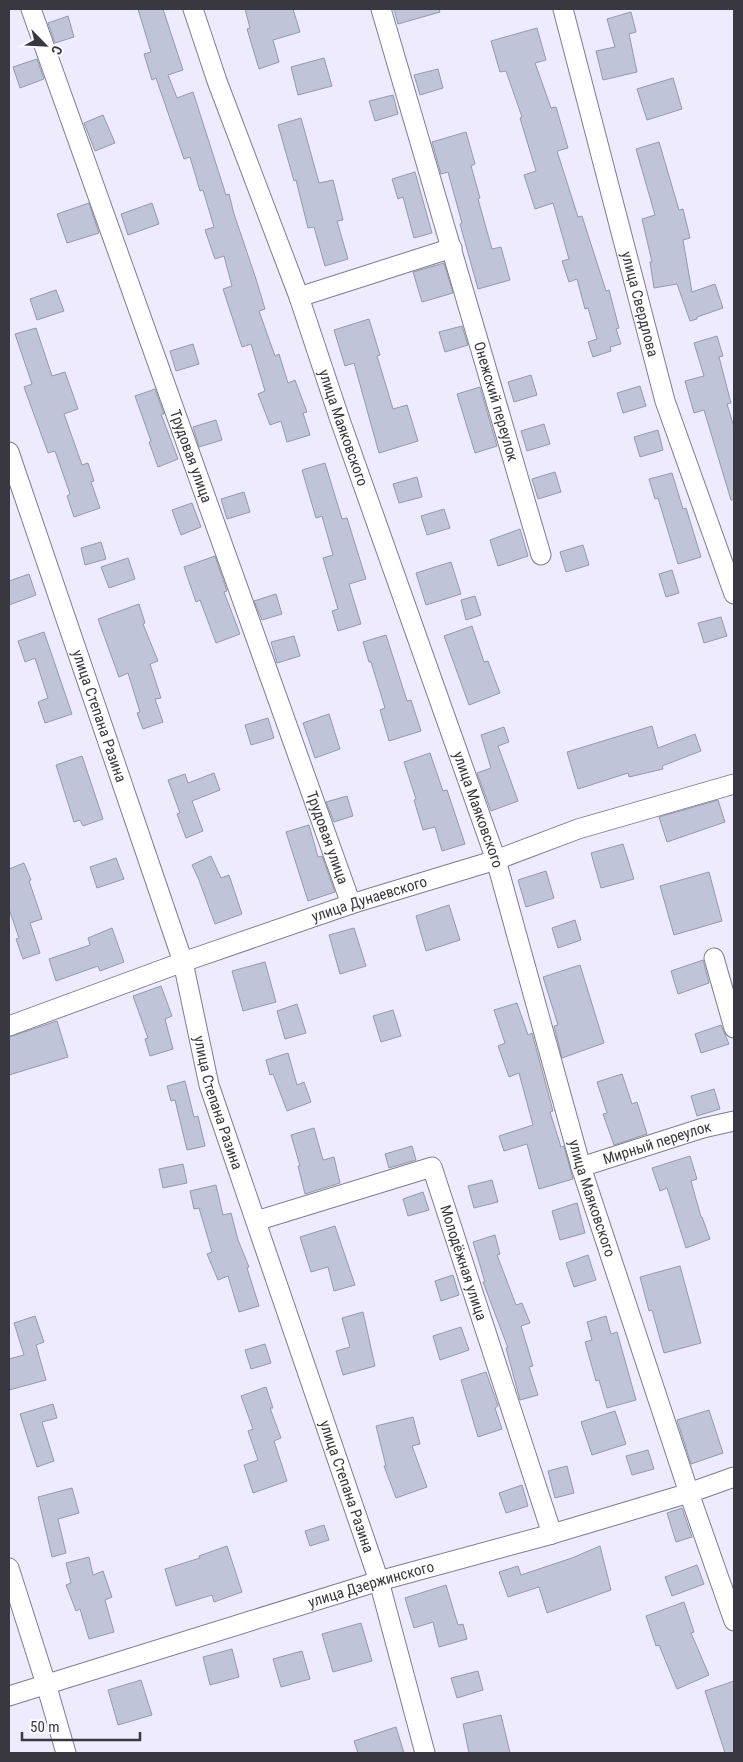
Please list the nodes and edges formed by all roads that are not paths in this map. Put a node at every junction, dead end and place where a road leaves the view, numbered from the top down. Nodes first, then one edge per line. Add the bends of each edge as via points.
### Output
1 (31, 9) edge
2 (193, 9) edge
3 (381, 9) edge
4 (563, 9) edge
5 (452, 248) junction
6 (299, 297) junction
7 (9, 452) edge
8 (541, 555) dead end
9 (734, 594) edge
10 (734, 784) edge
11 (496, 860) junction
12 (351, 904) junction
13 (714, 958) dead end
14 (183, 962) junction
15 (9, 1026) edge
16 (734, 1028) edge
17 (734, 1122) edge
18 (581, 1167) junction
19 (256, 1222) junction
20 (734, 1478) edge
21 (689, 1493) junction
22 (552, 1534) junction
23 (9, 1568) edge
24 (378, 1581) junction
25 (734, 1620) edge
26 (46, 1684) junction
27 (9, 1696) edge
28 (66, 1753) edge
29 (425, 1753) edge

1 - 12 street, Трудовая улица
2 - 6 street, улица Маяковского via 217,82
3 - 5 street, Онежский переулок
4 - 9 street, улица Свердлова via 665,401
5 - 6 street
5 - 8 street, Онежский переулок
6 - 11 street, улица Маяковского
7 - 14 street, улица Степана Разина
10 - 11 street, улица Дунаевского via 578,829
11 - 12 street, улица Дунаевского
11 - 18 street, улица Маяковского
12 - 14 street, улица Дунаевского
13 - 16 street
14 - 15 street, улица Дунаевского
14 - 19 street, улица Степана Разина via 209,1085
17 - 18 street, Мирный переулок via 703,1128
18 - 21 street, улица Маяковского
19 - 22 street, Молодёжная улица via 432,1168
19 - 24 street, улица Степана Разина
20 - 21 street, улица Дзержинского
21 - 22 street, улица Дзержинского
21 - 25 street, улица Маяковского
22 - 24 street, улица Дзержинского
23 - 26 street
24 - 26 street, улица Дзержинского
24 - 29 street, улица Степана Разина
26 - 27 street, улица Дзержинского
26 - 28 street

